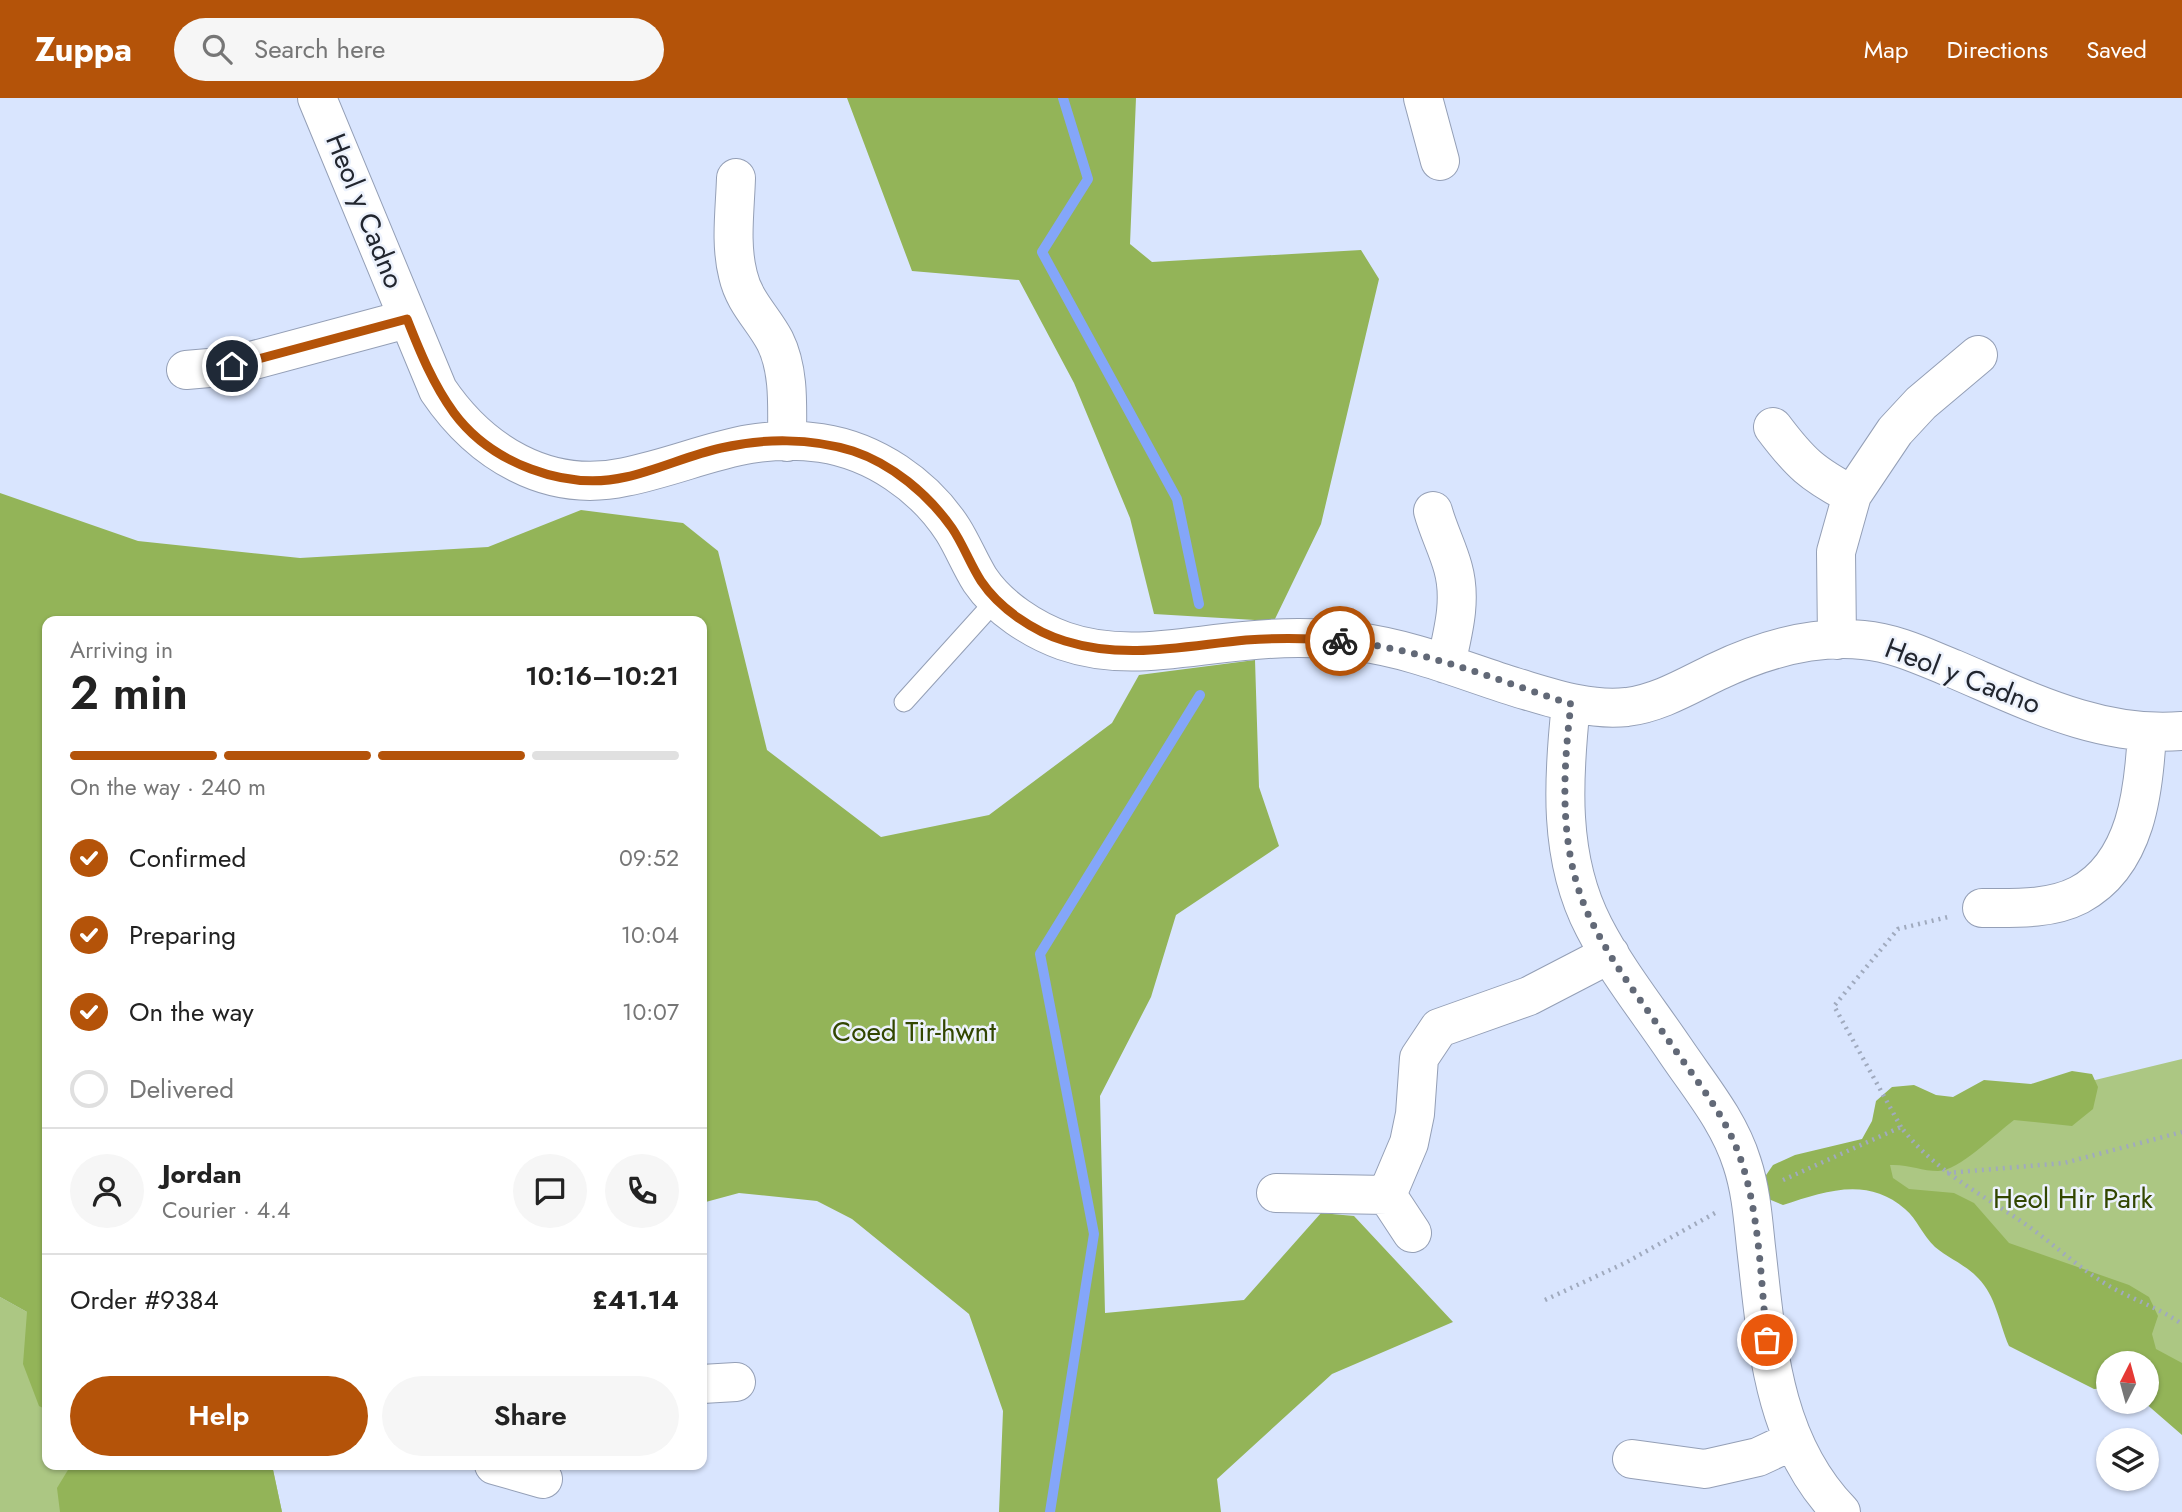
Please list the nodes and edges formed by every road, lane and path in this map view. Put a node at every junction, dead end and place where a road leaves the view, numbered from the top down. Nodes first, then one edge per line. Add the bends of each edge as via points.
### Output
1 (317, 98) edge
2 (1423, 98) edge
3 (1440, 161) dead end
4 (736, 178) dead end
5 (407, 319) junction
6 (1978, 355) dead end
7 (186, 370) dead end
8 (1773, 427) dead end
9 (787, 442) junction
10 (1852, 495) junction
11 (1433, 511) dead end
12 (996, 599) junction
13 (1837, 640) junction
14 (1446, 664) junction
15 (904, 702) dead end
16 (1571, 704) junction
17 (2165, 731) edge
18 (1982, 908) joint
19 (1610, 954) junction
20 (1901, 1127) junction
21 (2182, 1132) edge
22 (1946, 1173) junction
23 (1276, 1193) dead end
24 (1750, 1194) junction
25 (1387, 1195) junction
26 (1412, 1233) dead end
27 (1545, 1300) dead end
28 (2182, 1324) edge
29 (1792, 1441) junction
30 (1632, 1459) dead end
31 (506, 1470) edge
32 (544, 1485) edge
33 (1842, 1512) edge

1 - 5 street, Heol y Cadno
2 - 3 street
4 - 9 street via 738,276 783,365
5 - 7 street via 232,366
5 - 9 street, Heol y Cadno via 456,415 477,438 532,469 593,482 721,448
6 - 10 street via 1921,403
8 - 10 street via 1814,475
9 - 12 street, Heol y Cadno via 853,451 906,480 953,529 982,583
10 - 13 street via 1836,552
11 - 14 street via 1453,566 1457,592
12 - 14 street, Heol y Cadno via 1063,641 1115,651 1315,639 1363,643
12 - 15 lane
13 - 16 street, Heol y Cadno via 1780,647 1646,703 1625,707
13 - 17 street, Heol y Cadno via 1888,644 2089,723
14 - 16 street, Heol y Cadno
16 - 19 street via 1564,802 1569,842 1583,903
17 - 18 street via 2146,765 2123,851 2101,878 2078,895 2048,905
18 - 20 path via 1898,929 1834,1006
19 - 24 street via 1719,1112
19 - 25 street via 1529,996 1439,1028 1419,1058 1409,1143
20 - 22 path
20 - 24 path
21 - 22 path via 2064,1163
22 - 28 path via 2087,1272
23 - 25 street
24 - 27 path via 1625,1263
24 - 29 street via 1771,1366
25 - 26 street
29 - 30 street via 1758,1457 1705,1469
29 - 33 street via 1817,1485
31 - 32 street

